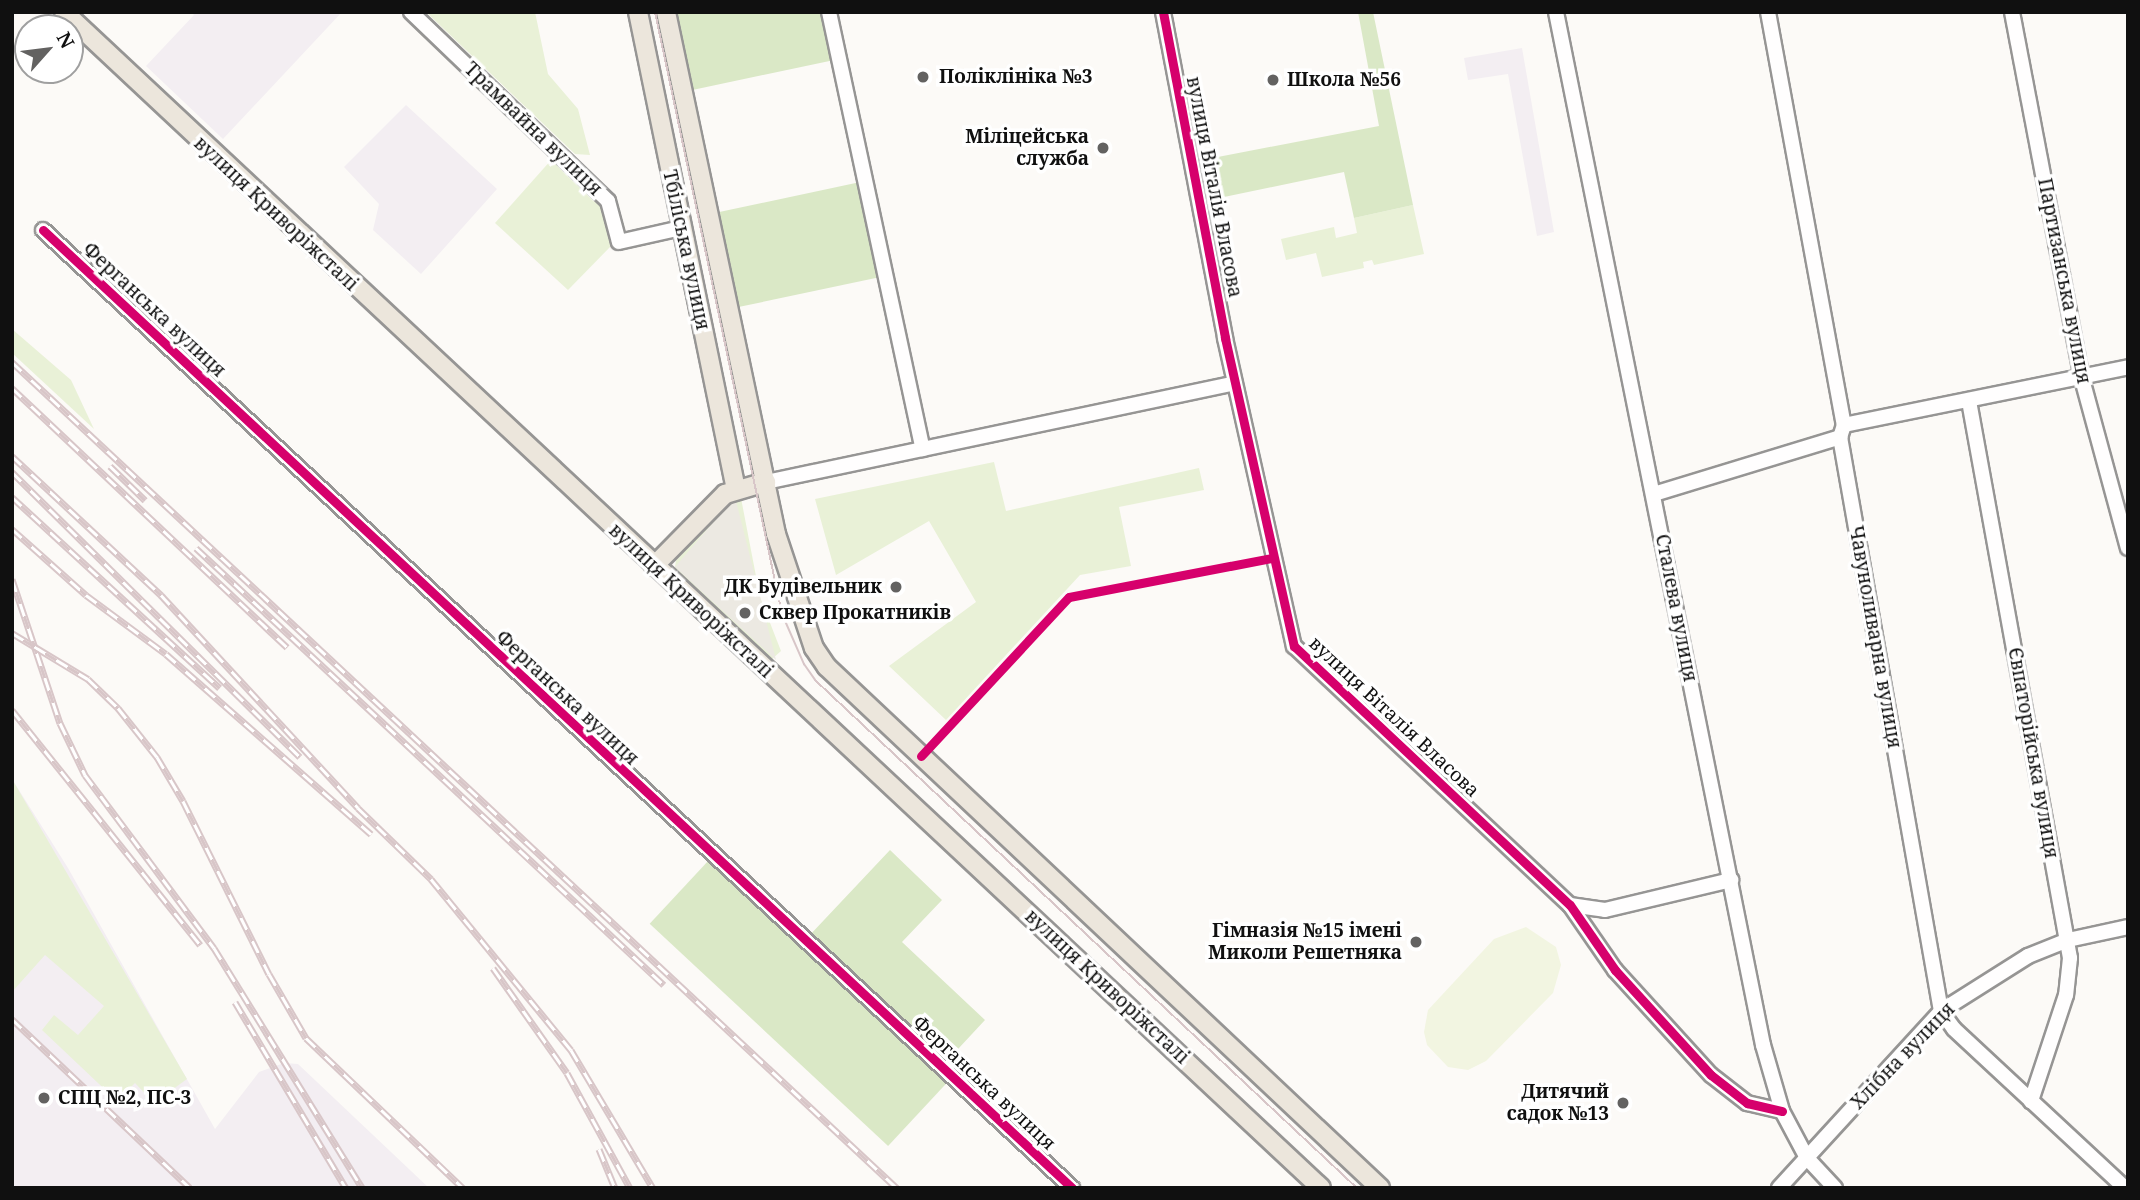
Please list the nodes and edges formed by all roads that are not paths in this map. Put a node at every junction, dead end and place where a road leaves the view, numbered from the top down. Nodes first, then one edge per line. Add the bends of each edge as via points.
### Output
1 (64, 12) edge
2 (411, 12) edge
3 (638, 12) edge
4 (666, 12) edge
5 (829, 12) edge
6 (1163, 12) edge
7 (1556, 12) edge
8 (1768, 12) edge
9 (2012, 12) edge
10 (681, 228) junction
11 (43, 230) dead end
12 (2128, 367) edge
13 (2082, 379) junction
14 (1235, 383) junction
15 (1969, 401) junction
16 (1842, 431) junction
17 (923, 449) junction
18 (766, 482) junction
19 (736, 488) junction
20 (1654, 494) junction
21 (2128, 548) edge
22 (654, 566) junction
23 (1731, 880) junction
24 (1570, 905) junction
25 (2128, 927) edge
26 (2068, 940) junction
27 (1941, 1011) junction
28 (2031, 1101) junction
29 (1782, 1111) junction
30 (1807, 1158) junction
31 (2124, 1180) edge
32 (1072, 1188) edge
33 (1321, 1188) edge
34 (1380, 1188) edge
35 (1779, 1188) edge
36 (1835, 1188) edge

1 - 22 main road, вулиця Криворіжсталі
2 - 10 street, Трамвайна вулиця via 608,201 618,242
3 - 10 main road, Тбіліська вулиця
4 - 18 main road, Тбіліська вулиця
5 - 17 street
6 - 14 street, вулиця Віталія Власова
7 - 20 street, Сталева вулиця
8 - 16 street, Чавуноливарна вулиця
9 - 13 street, Партизанська вулиця
10 - 19 main road, Тбіліська вулиця
11 - 32 street, Ферганська вулиця
12 - 13 street
13 - 15 street
13 - 21 street, Партизанська вулиця
14 - 17 street
14 - 24 street, вулиця Віталія Власова via 1294,646
15 - 16 street
15 - 26 street, Євпаторійська вулиця
16 - 20 street
16 - 27 street, Чавуноливарна вулиця
17 - 18 street
18 - 19 main road
18 - 34 main road via 794,599 827,667
19 - 22 main road via 714,503
20 - 23 street, Сталева вулиця
22 - 33 main road, вулиця Криворіжсталі
23 - 24 street via 1605,910
23 - 29 street, Сталева вулиця via 1763,1045
24 - 29 street, вулиця Віталія Власова via 1615,970 1711,1075 1747,1103
25 - 26 street, Хлібна вулиця
26 - 27 street, Хлібна вулиця via 2028,956
26 - 28 street, Євпаторійська вулиця via 2066,995
27 - 28 street, Чавуноливарна вулиця via 1954,1029
27 - 30 street, Хлібна вулиця
28 - 31 street, Чавуноливарна вулиця
29 - 30 street, Сталева вулиця
30 - 35 street, Хлібна вулиця
30 - 36 street, Сталева вулиця

